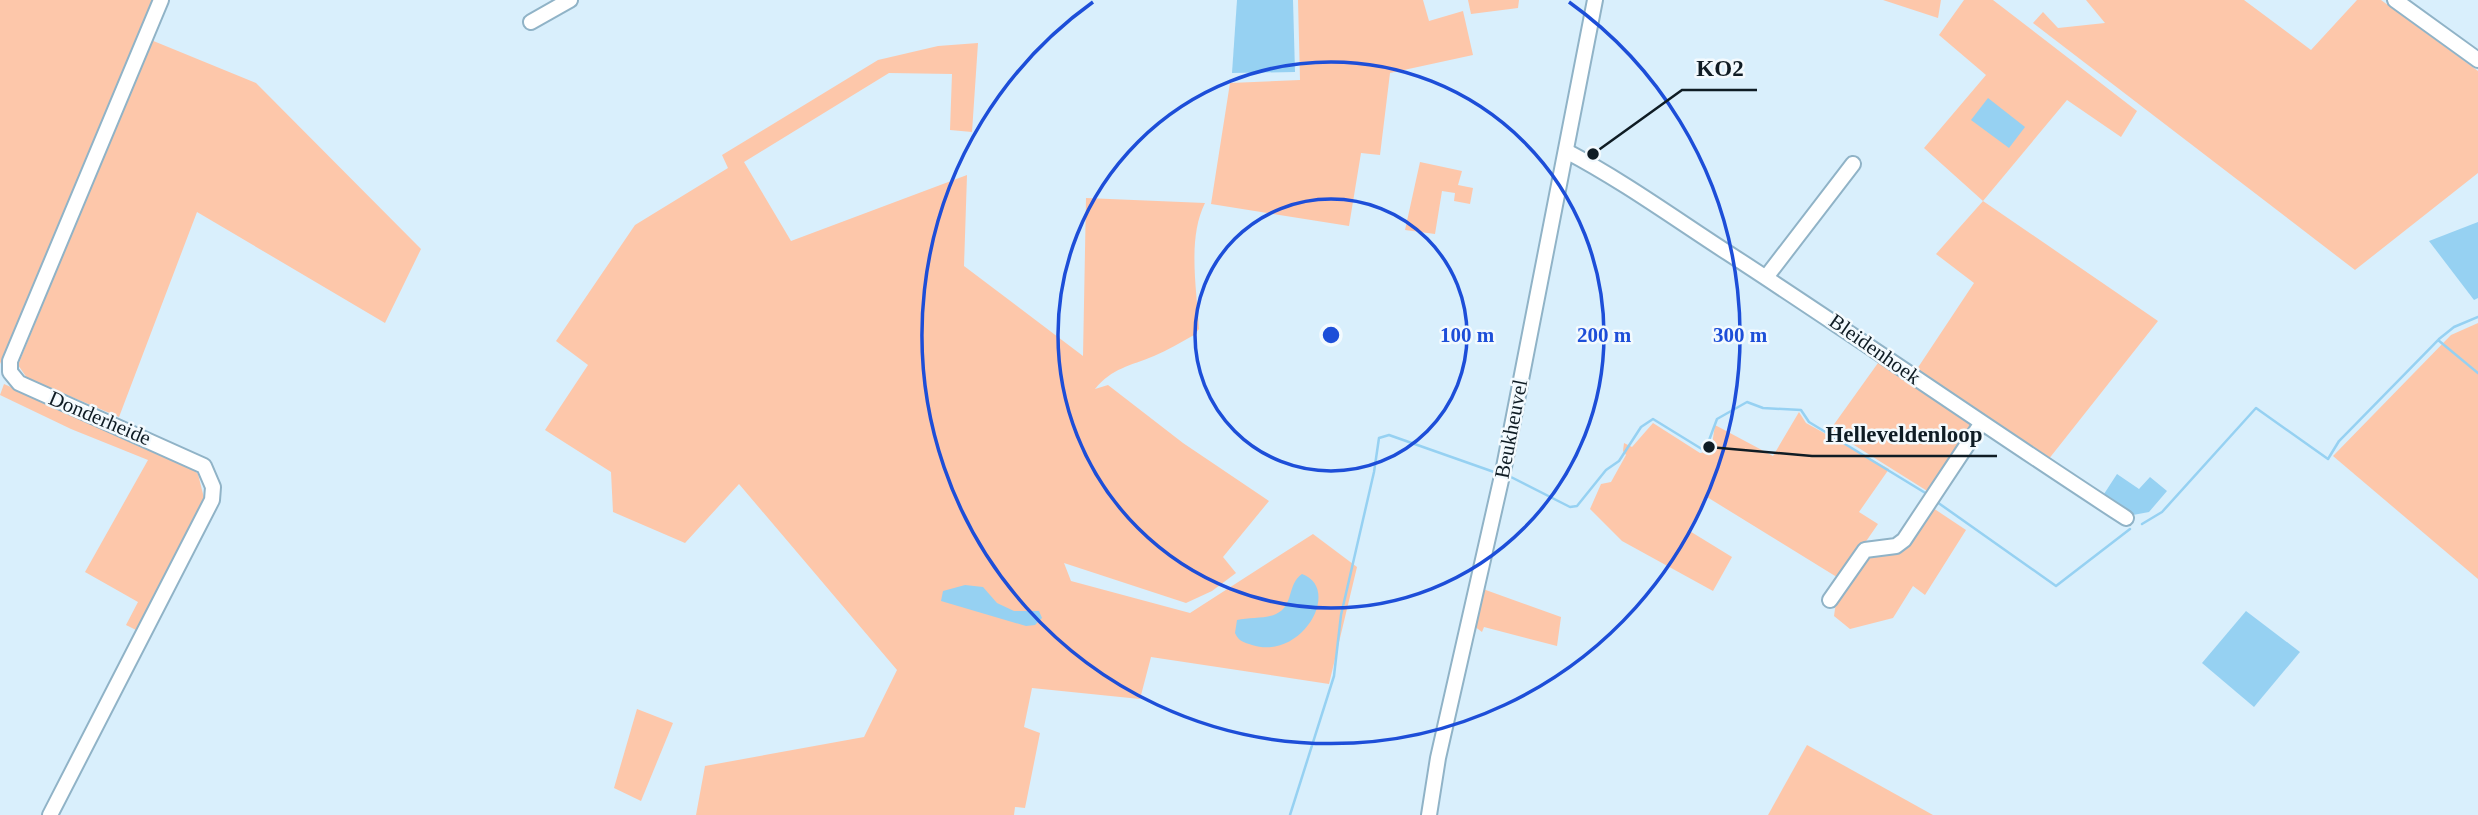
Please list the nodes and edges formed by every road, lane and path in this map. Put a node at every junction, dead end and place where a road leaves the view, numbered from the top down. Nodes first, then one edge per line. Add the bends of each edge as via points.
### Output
1 (161, 0) edge
2 (570, 0) edge
3 (1595, 0) edge
4 (2396, 0) edge
5 (531, 22) dead end
6 (2478, 60) edge
7 (1566, 151) junction
8 (1853, 163) dead end
9 (1767, 276) junction
10 (1981, 424) junction
11 (2126, 518) dead end
12 (1830, 600) dead end
13 (50, 815) edge
14 (1429, 815) edge

1 - 13 street, Donderheide via 10,361 10,372 19,383 204,466 213,487 212,500
2 - 5 street
3 - 7 street, Beukheuvel
4 - 6 street
7 - 9 street, Bleidenhoek via 1621,180
7 - 14 street, Beukheuvel
8 - 9 street
9 - 10 street, Bleidenhoek
10 - 11 street, Bleidenhoek
10 - 12 street via 1904,540 1896,546 1865,550

